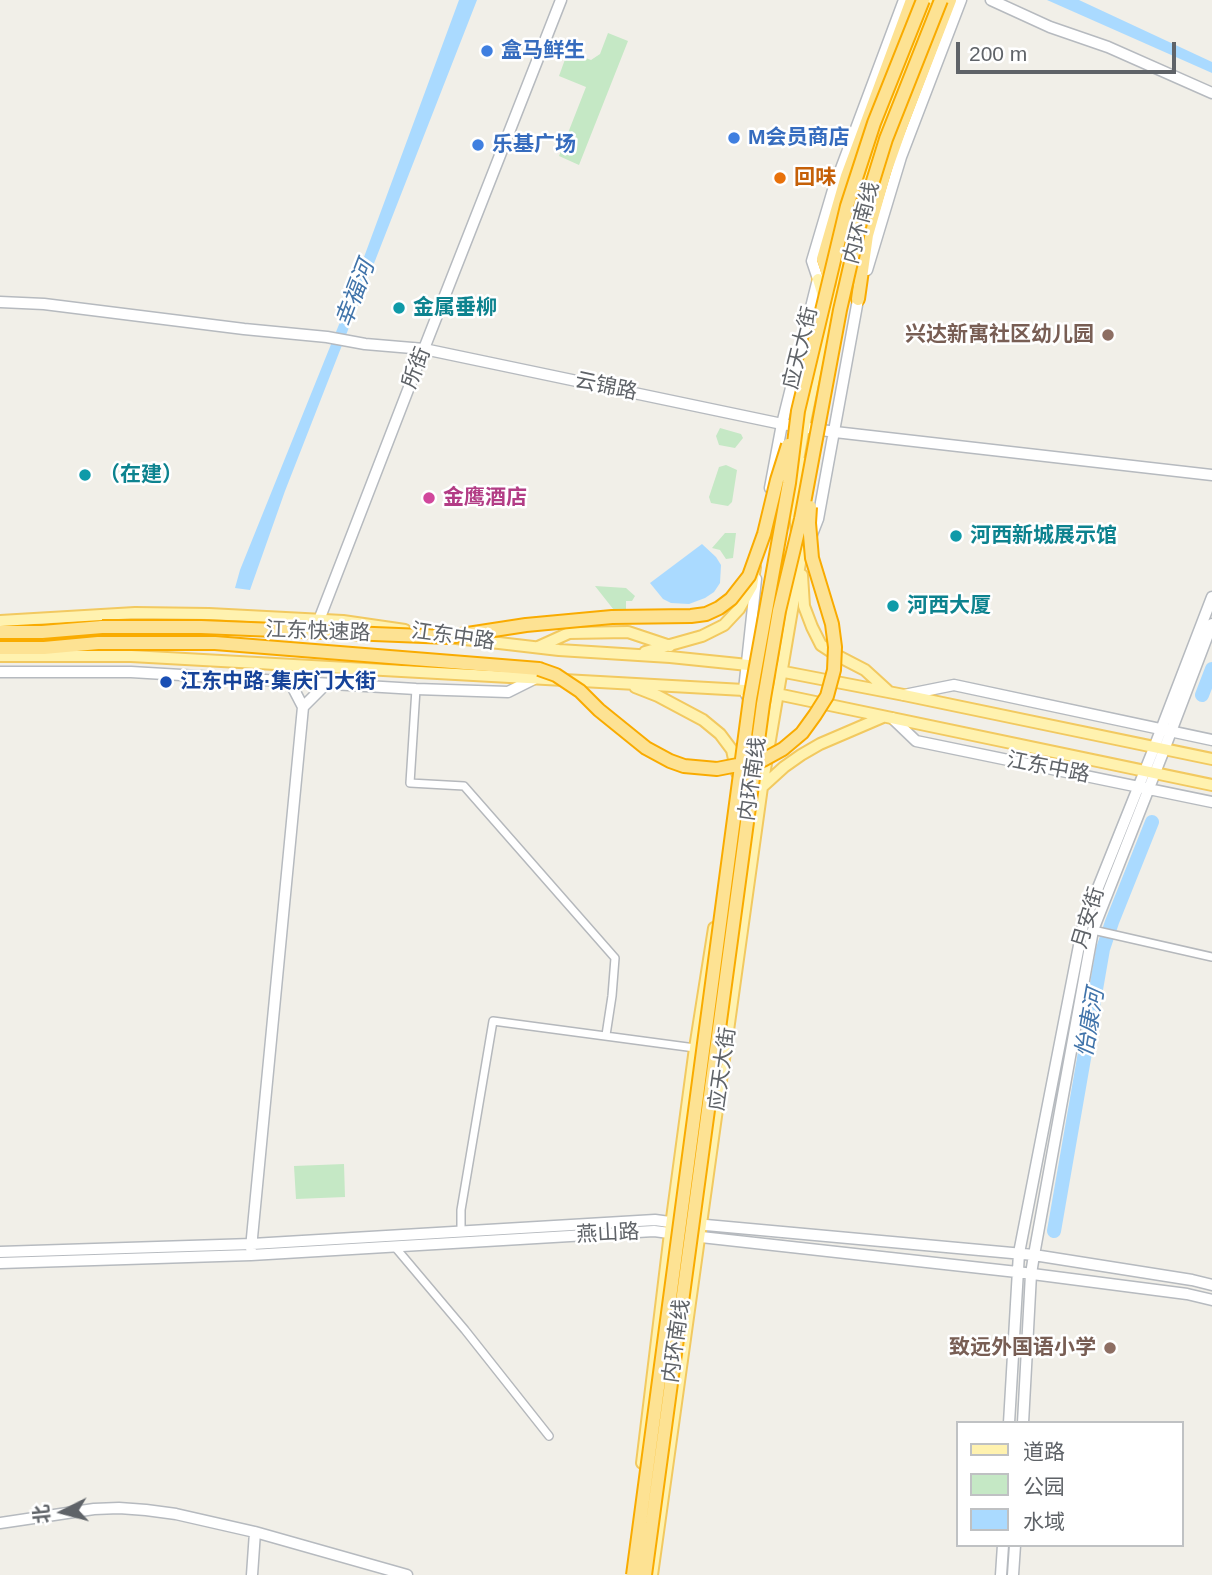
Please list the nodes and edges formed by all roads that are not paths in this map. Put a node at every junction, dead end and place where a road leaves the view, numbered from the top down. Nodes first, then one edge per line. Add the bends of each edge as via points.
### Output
1 (561, 0) edge
2 (904, 0) edge
3 (912, 0) edge
4 (925, 0) edge
5 (933, 0) edge
6 (941, 0) edge
7 (950, 0) edge
8 (961, 0) edge
9 (991, 0) edge
10 (1212, 93) edge
11 (818, 279) junction
12 (833, 291) junction
13 (858, 299) junction
14 (0, 302) edge
15 (424, 349) junction
16 (798, 411) junction
17 (782, 424) junction
18 (810, 432) junction
19 (835, 432) junction
20 (1212, 475) edge
21 (761, 537) junction
22 (800, 563) junction
23 (1212, 597) edge
24 (320, 620) junction
25 (0, 621) edge
26 (1212, 624) edge
27 (0, 632) edge
28 (670, 646) junction
29 (0, 648) edge
30 (537, 648) junction
31 (635, 655) junction
32 (0, 656) edge
33 (748, 665) junction
34 (762, 667) junction
35 (780, 671) junction
36 (0, 672) edge
37 (537, 674) junction
38 (290, 682) junction
39 (626, 683) junction
40 (326, 684) junction
41 (416, 689) junction
42 (744, 690) junction
43 (758, 692) junction
44 (890, 692) junction
45 (777, 694) junction
46 (904, 695) junction
47 (303, 707) junction
48 (752, 708) junction
49 (887, 718) junction
50 (1166, 730) junction
51 (1212, 740) edge
52 (1159, 749) junction
53 (1212, 759) edge
54 (1150, 772) junction
55 (737, 778) junction
56 (1212, 785) edge
57 (762, 787) junction
58 (1143, 787) junction
59 (1212, 802) edge
60 (1093, 930) junction
61 (1212, 957) edge
62 (606, 1035) junction
63 (695, 1048) junction
64 (670, 1228) junction
65 (701, 1231) junction
66 (461, 1232) junction
67 (395, 1247) junction
68 (251, 1250) junction
69 (0, 1252) edge
70 (1019, 1253) junction
71 (1034, 1255) junction
72 (0, 1263) edge
73 (1017, 1272) junction
74 (1031, 1274) junction
75 (1212, 1285) edge
76 (1212, 1300) edge
77 (1009, 1421) edge
78 (1023, 1421) edge
79 (549, 1436) dead end
80 (0, 1522) edge
81 (256, 1531) junction
82 (1003, 1547) edge
83 (1015, 1547) edge
84 (252, 1575) edge
85 (407, 1575) edge
86 (631, 1575) edge
87 (645, 1575) edge
88 (652, 1575) edge
89 (1001, 1575) edge
90 (1013, 1575) edge

1 - 15 street, 所街
2 - 11 street, 应天大街 via 833,190 812,261
3 - 12 highway via 847,176 823,259
4 - 12 main road, 应天大街 via 875,136
4 - 16 highway, 内环南线, bridge via 874,123 847,206
5 - 18 main road, 应天大街 via 879,138 854,219
6 - 18 highway, 内环南线, bridge via 886,139 860,223
7 - 13 highway via 885,172 867,235
8 - 13 street, 应天大街 via 901,157
9 - 10 street
11 - 17 street, 应天大街
11 - 18 main road via 823,296
12 - 18 main road, 应天大街
13 - 19 street, 应天大街
14 - 15 street, 云锦路
15 - 17 street, 云锦路
15 - 24 street, 所街
16 - 27 highway, 江东快速路, bridge via 749,576 731,599 706,614 526,625 448,637 201,627
16 - 86 highway, 内环南线, bridge via 750,699
17 - 18 street, 云锦路
17 - 21 street, 应天大街
18 - 19 street, 云锦路
18 - 22 main road, 应天大街 via 794,513
18 - 34 main road, 应天大街
18 - 37 highway, bridge via 812,558 835,647 827,696 802,733 763,760 717,769 684,766 646,748 556,675
18 - 87 highway, 内环南线, bridge via 801,519 763,704
19 - 20 street, 云锦路
19 - 22 street, 应天大街 via 818,519
21 - 28 main road via 752,586 739,609 724,625
21 - 33 street, 应天大街
22 - 35 main road, 应天大街
22 - 44 main road via 804,606 821,645 865,670
23 - 50 street
24 - 25 main road, 江东中路 via 135,613
24 - 30 main road, 江东中路
26 - 50 street
28 - 30 main road via 628,632 569,633
28 - 31 main road
29 - 37 highway, 江东快速路 via 215,643
30 - 31 main road, 江东中路
31 - 33 main road, 江东中路
32 - 37 main road, 江东中路 via 131,656
33 - 34 main road, 江东中路
33 - 42 street, 应天大街
34 - 35 main road, 江东中路
34 - 43 main road, 应天大街
35 - 44 main road, 江东中路
35 - 45 main road, 应天大街
36 - 38 street, 江东中路 via 131,673
37 - 39 main road, 江东中路
37 - 41 street, 江东中路 via 508,692
38 - 40 street, 江东中路
38 - 47 street
39 - 42 main road, 江东中路
39 - 55 main road via 703,720 720,734 732,750
40 - 41 street, 江东中路
40 - 47 street
41 - 62 street via 410,783 464,786 615,958
42 - 43 main road, 江东中路
42 - 48 street
43 - 45 main road, 江东中路
43 - 48 main road, 应天大街
44 - 46 main road, 江东中路
45 - 49 main road, 江东中路
45 - 57 main road, 应天大街
46 - 50 street, 江东中路 via 954,685
46 - 52 main road, 江东中路
47 - 68 street
48 - 55 main road, 应天大街
49 - 54 main road, 江东中路
49 - 57 main road via 810,750
49 - 58 street, 江东中路 via 916,741
50 - 51 street, 江东中路
50 - 52 street, 月安街
52 - 53 main road, 江东中路
52 - 54 street, 月安街
54 - 56 main road, 江东中路
54 - 58 street, 月安街
55 - 63 main road, 应天大街
57 - 65 main road, 应天大街
58 - 59 street, 江东中路
58 - 60 street
58 - 70 street, 月安街 via 1083,925
60 - 61 street
60 - 71 street
62 - 63 street
62 - 66 street via 493,1021
63 - 64 main road, 应天大街
64 - 65 street, 燕山路
64 - 66 street, 燕山路 via 654,1220
64 - 67 street, 燕山路
64 - 86 main road, 应天大街
65 - 70 street, 燕山路
65 - 73 street, 燕山路
65 - 88 main road, 应天大街
66 - 68 street, 燕山路
67 - 68 street, 燕山路
67 - 79 street
68 - 69 street, 燕山路
68 - 72 street, 燕山路
70 - 71 street, 燕山路
70 - 73 street, 月安街
71 - 74 street
71 - 75 street, 燕山路
73 - 74 street, 燕山路
73 - 77 street, 月安街
74 - 76 street, 燕山路
74 - 78 street
80 - 81 street via 119,1508 176,1514
81 - 84 street
81 - 85 street
82 - 89 street
83 - 90 street

